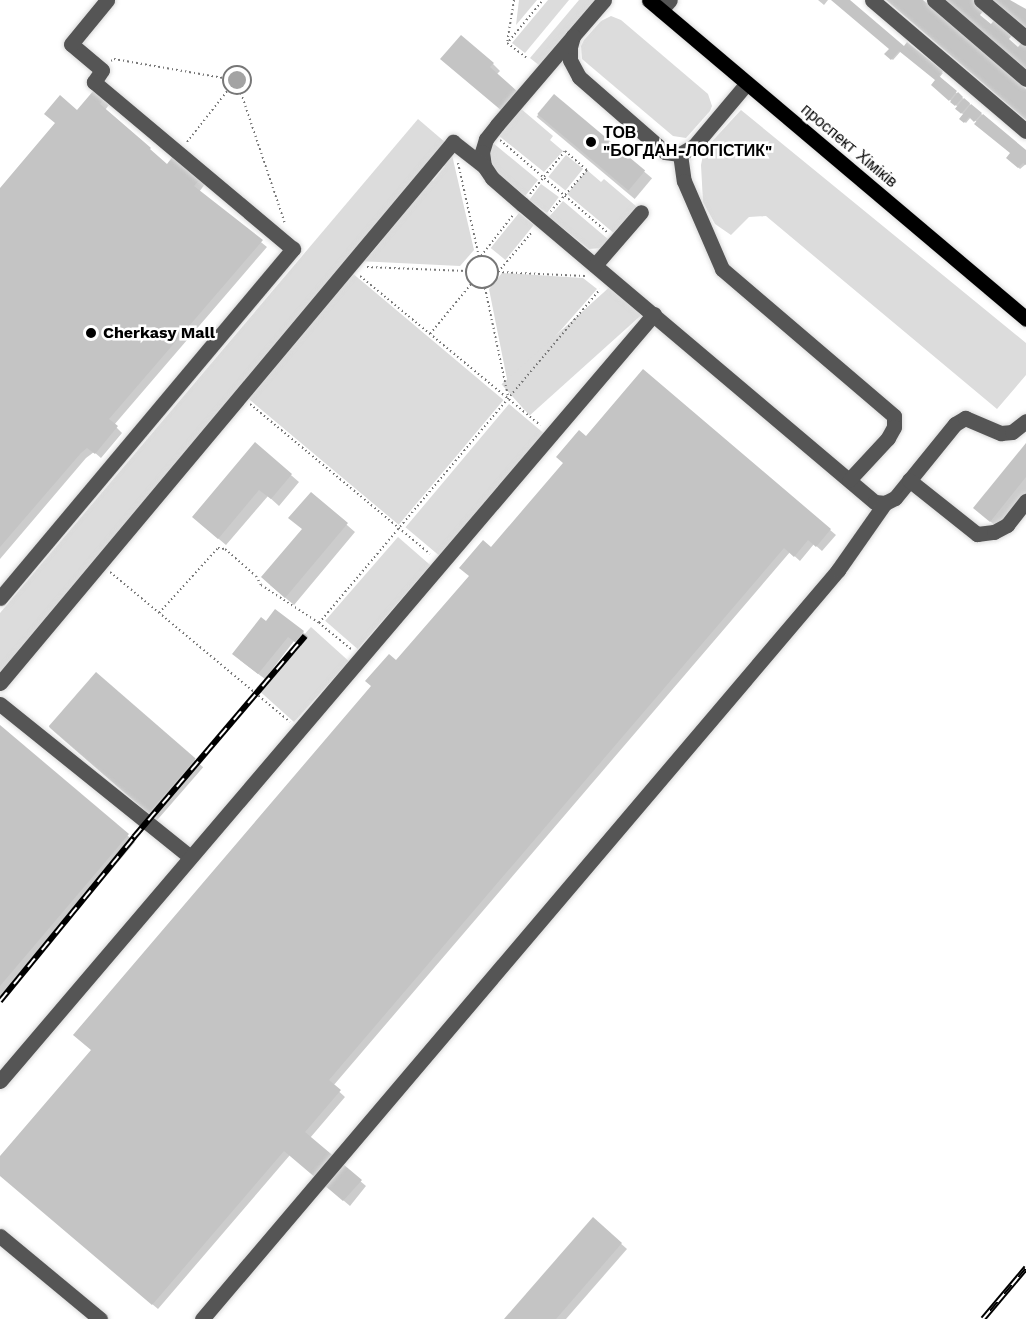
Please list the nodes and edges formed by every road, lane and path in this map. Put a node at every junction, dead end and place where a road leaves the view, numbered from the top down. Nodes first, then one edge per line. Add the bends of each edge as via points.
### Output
1 (107, 0) edge
2 (514, 0) edge
3 (543, 0) edge
4 (604, 0) edge
5 (872, 0) edge
6 (934, 0) edge
7 (981, 0) edge
8 (660, 3) edge
9 (573, 36) junction
10 (1026, 38) edge
11 (507, 43) junction
12 (527, 58) dead end
13 (114, 59) dead end
14 (223, 78) junction
15 (1026, 79) edge
16 (747, 83) junction
17 (228, 90) junction
18 (241, 93) junction
19 (1026, 131) edge
20 (491, 132) junction
21 (453, 142) junction
22 (178, 153) junction
23 (680, 154) junction
24 (484, 166) junction
25 (640, 212) dead end
26 (286, 226) dead end
27 (616, 240) junction
28 (479, 256) junction
29 (348, 266) junction
30 (466, 271) junction
31 (591, 271) junction
32 (498, 272) junction
33 (610, 278) junction
34 (471, 284) junction
35 (484, 288) junction
36 (654, 314) junction
37 (1026, 319) edge
38 (430, 334) junction
39 (241, 396) junction
40 (509, 399) junction
41 (1026, 421) edge
42 (551, 433) junction
43 (849, 480) junction
44 (909, 480) junction
45 (1026, 501) edge
46 (885, 503) junction
47 (399, 529) junction
48 (98, 563) junction
49 (442, 564) junction
50 (0, 598) edge
51 (159, 613) junction
52 (320, 623) junction
53 (360, 658) junction
54 (0, 683) edge
55 (0, 704) edge
56 (298, 729) junction
57 (190, 857) junction
58 (0, 1081) edge
59 (0, 1236) edge
60 (100, 1319) edge
61 (202, 1319) edge

1 - 22 lane via 71,44 102,70 94,82
2 - 11 path
3 - 11 path
4 - 9 lane
5 - 19 lane
6 - 15 lane
7 - 10 lane
8 - 16 main road, проспект Хіміків
9 - 20 lane
9 - 23 lane via 570,60 579,77 665,152
11 - 12 path
13 - 14 path
14 - 17 path
14 - 18 path via 231,67 247,70 250,83
16 - 23 lane via 694,147
16 - 37 main road, проспект Хіміків
17 - 18 path
17 - 22 path
18 - 26 path
20 - 24 lane via 482,152
20 - 27 path
21 - 24 lane
21 - 28 path
21 - 29 lane
22 - 50 lane via 293,249
23 - 43 lane via 688,191 722,269 894,416 894,428 888,438
24 - 31 lane
25 - 27 lane
27 - 31 lane
28 - 30 path
28 - 32 path via 491,259
29 - 30 path
29 - 38 path
29 - 39 lane
30 - 34 path
31 - 32 path
31 - 33 lane
32 - 35 path via 495,281
33 - 36 lane
33 - 40 path
34 - 35 path
34 - 38 path
35 - 40 path
36 - 42 lane
36 - 43 lane
38 - 40 path
39 - 47 path
39 - 48 lane
40 - 42 path
40 - 47 path
41 - 44 lane via 1012,432 1001,433 965,418 955,424
42 - 49 lane
43 - 46 lane via 875,502
44 - 45 lane via 977,534 1007,525
44 - 46 lane via 895,498
46 - 61 lane via 830,579
47 - 49 path
47 - 52 path
48 - 51 path
48 - 54 lane
49 - 53 lane
51 - 52 path via 218,548 225,549 261,585
51 - 56 path
52 - 53 path
53 - 56 lane
55 - 57 lane
56 - 57 lane
57 - 58 lane
59 - 60 lane

